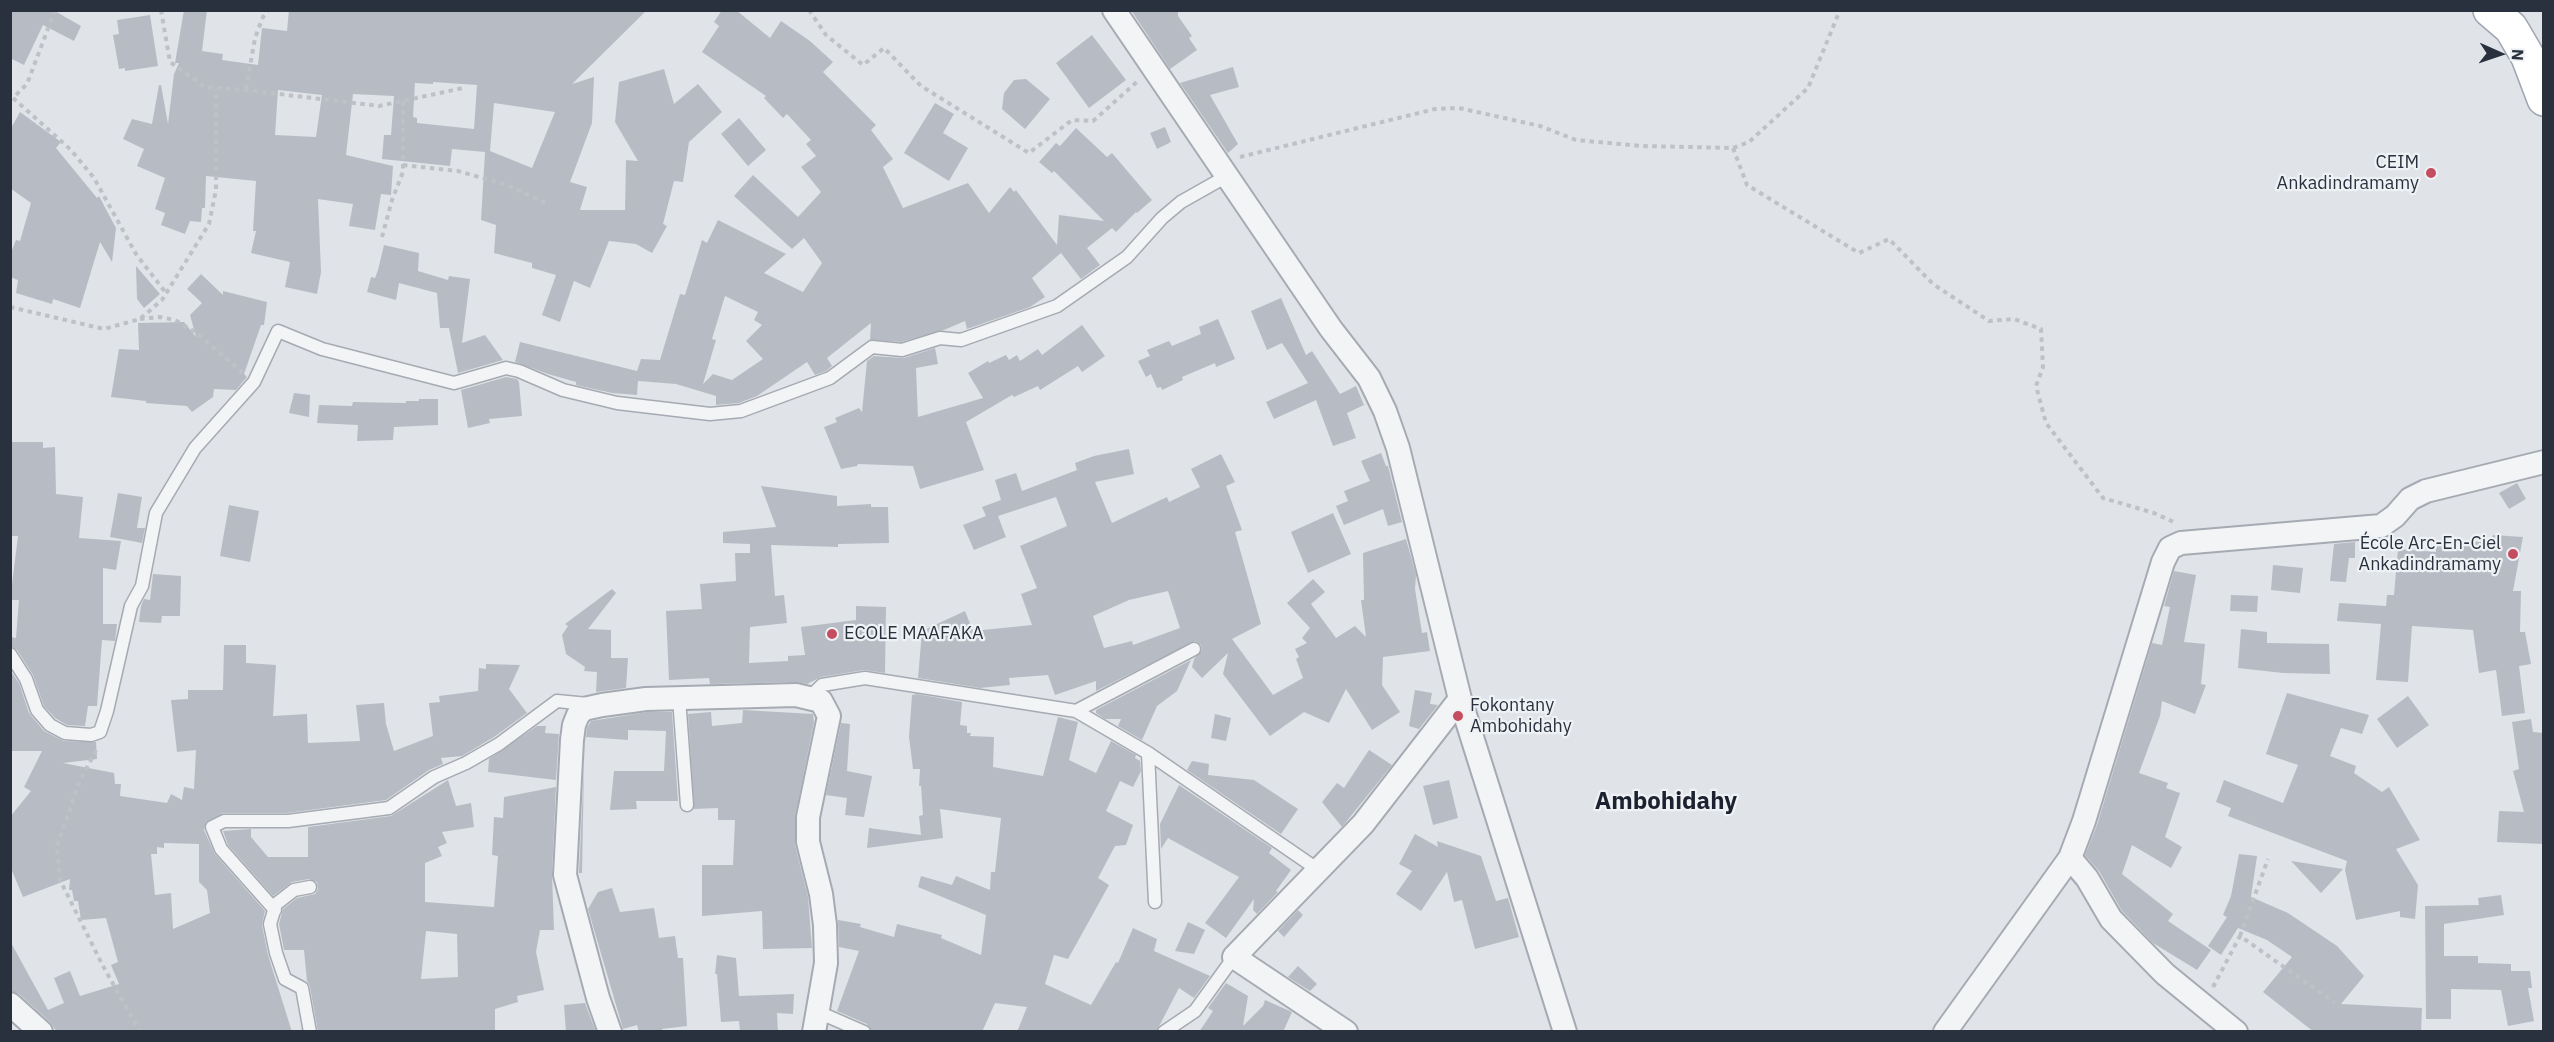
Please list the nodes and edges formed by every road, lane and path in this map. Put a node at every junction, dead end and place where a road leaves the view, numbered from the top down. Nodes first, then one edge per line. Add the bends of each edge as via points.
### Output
1 (55, 10) edge
2 (161, 10) edge
3 (268, 10) edge
4 (809, 10) edge
5 (1114, 10) edge
6 (1840, 10) edge
7 (2490, 10) edge
8 (1152, 68) junction
9 (463, 88) dead end
10 (216, 89) junction
11 (246, 90) junction
12 (2544, 99) edge
13 (403, 102) junction
14 (1733, 148) junction
15 (403, 165) junction
16 (1223, 169) junction
17 (550, 205) dead end
18 (382, 237) dead end
19 (166, 293) junction
20 (10, 307) edge
21 (140, 319) junction
22 (254, 381) junction
23 (2544, 462) edge
24 (2209, 540) junction
25 (1194, 649) dead end
26 (10, 654) edge
27 (810, 696) junction
28 (679, 698) junction
29 (1460, 699) junction
30 (602, 705) junction
31 (1076, 711) junction
32 (100, 732) junction
33 (1148, 753) junction
34 (687, 805) dead end
35 (2070, 858) junction
36 (2268, 859) dead end
37 (1317, 869) junction
38 (310, 887) dead end
39 (1155, 902) dead end
40 (275, 909) junction
41 (2240, 936) junction
42 (1234, 957) junction
43 (2336, 1003) dead end
44 (10, 1004) edge
45 (2202, 1006) junction
46 (816, 1022) edge
47 (41, 1032) edge
48 (140, 1032) edge
49 (310, 1032) edge
50 (610, 1032) edge
51 (864, 1032) edge
52 (1164, 1032) edge
53 (1346, 1032) edge
54 (1565, 1032) edge
55 (1945, 1032) edge
56 (2236, 1032) edge

1 - 19 path via 27,84 14,98 71,150 94,178 136,254
2 - 10 path via 170,62 205,87
3 - 11 path via 255,38
4 - 8 path via 826,35 863,66 884,48 921,87 1029,153 1072,120 1093,121
5 - 8 street
6 - 14 path via 1808,88 1749,142
7 - 12 main road via 2511,28 2528,57
8 - 16 street
9 - 13 path
10 - 11 path
10 - 19 path via 216,190 209,224
11 - 13 path via 379,106
13 - 15 path
14 - 16 path via 1576,140 1540,126 1435,109
14 - 24 path via 1747,184 1858,254 1889,239 1933,284 1989,321 2014,319 2041,329 2043,367 2036,386 2046,423 2103,498 2154,513
15 - 17 path via 458,171 507,185
15 - 18 path
16 - 22 lane via 1162,218 1127,257 1057,306 961,340 940,338 902,350 872,347 830,378 741,411 710,414 617,403 562,390 506,369 454,383 322,349 278,331
16 - 29 street via 1324,319 1369,378 1385,411 1398,448
19 - 21 path
20 - 21 path via 104,329
21 - 22 path via 175,320
22 - 32 lane via 195,447 156,513 142,586 130,606
23 - 24 street via 2426,491 2410,499 2381,526
24 - 35 street via 2170,548 2163,562
25 - 31 lane
26 - 32 lane via 26,679 36,710 50,725 65,733
27 - 28 street
27 - 31 lane via 822,685 865,678
27 - 46 street via 821,701 829,716 808,817 808,842 825,925 826,963
28 - 30 street
28 - 34 lane
29 - 37 street via 1363,824
29 - 54 street
30 - 40 lane via 557,701 499,744 434,777 389,808 288,821 224,821 212,826 221,849
30 - 50 street via 584,709 574,725 565,875
31 - 33 lane
32 - 48 path via 57,846 60,880
33 - 37 lane
33 - 39 lane
35 - 45 street via 2087,878 2111,920
35 - 55 street
36 - 41 path
37 - 42 street
38 - 40 lane via 294,890
40 - 49 lane via 270,924 276,953 285,980 302,988
41 - 43 path
41 - 45 path
42 - 52 lane via 1195,1011
42 - 53 street
44 - 47 street
45 - 56 street
46 - 51 lane

